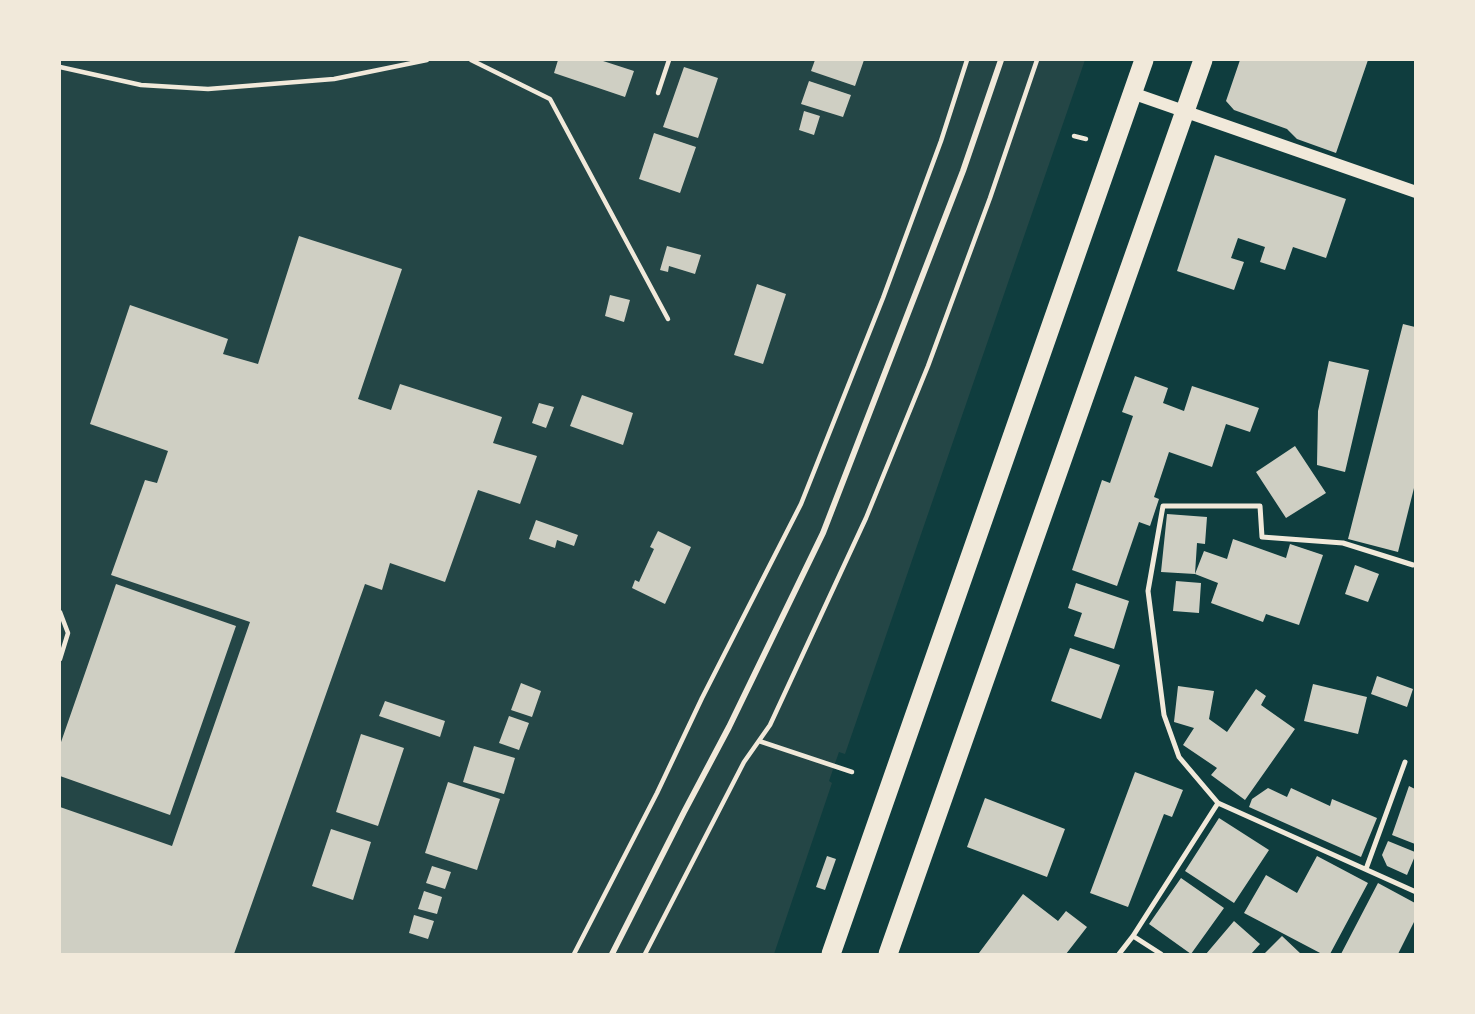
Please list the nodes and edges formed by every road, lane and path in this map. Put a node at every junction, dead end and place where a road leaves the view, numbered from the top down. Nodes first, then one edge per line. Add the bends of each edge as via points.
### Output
1 (427, 60) edge
2 (471, 60) edge
3 (669, 60) edge
4 (967, 60) edge
5 (1001, 60) edge
6 (1144, 60) edge
7 (1203, 60) edge
8 (60, 67) edge
9 (658, 93) dead end
10 (1132, 93) junction
11 (1185, 111) junction
12 (1074, 136) dead end
13 (1086, 139) dead end
14 (1416, 192) edge
15 (668, 319) dead end
16 (1413, 565) dead end
17 (60, 612) edge
18 (60, 659) edge
19 (759, 741) dead end
20 (1405, 762) dead end
21 (852, 772) dead end
22 (1218, 803) junction
23 (1366, 869) junction
24 (1416, 892) edge
25 (1133, 936) junction
26 (574, 954) edge
27 (612, 954) edge
28 (831, 954) edge
29 (888, 954) edge
30 (1119, 954) edge
31 (1161, 954) edge

1 - 8 path via 334,79 208,89 141,85
2 - 15 path via 550,99
3 - 9 path
4 - 26 path via 907,233 801,504
5 - 27 street via 822,533
6 - 10 highway
7 - 11 highway
10 - 11 street
10 - 28 highway
11 - 14 street
11 - 29 highway
12 - 13 path
16 - 22 lane via 1343,543 1262,537 1260,506 1163,506 1148,591 1164,715 1179,757
17 - 18 path via 68,633
19 - 21 path
20 - 23 lane
22 - 23 lane
22 - 25 lane
23 - 24 lane
25 - 30 lane
25 - 31 lane

